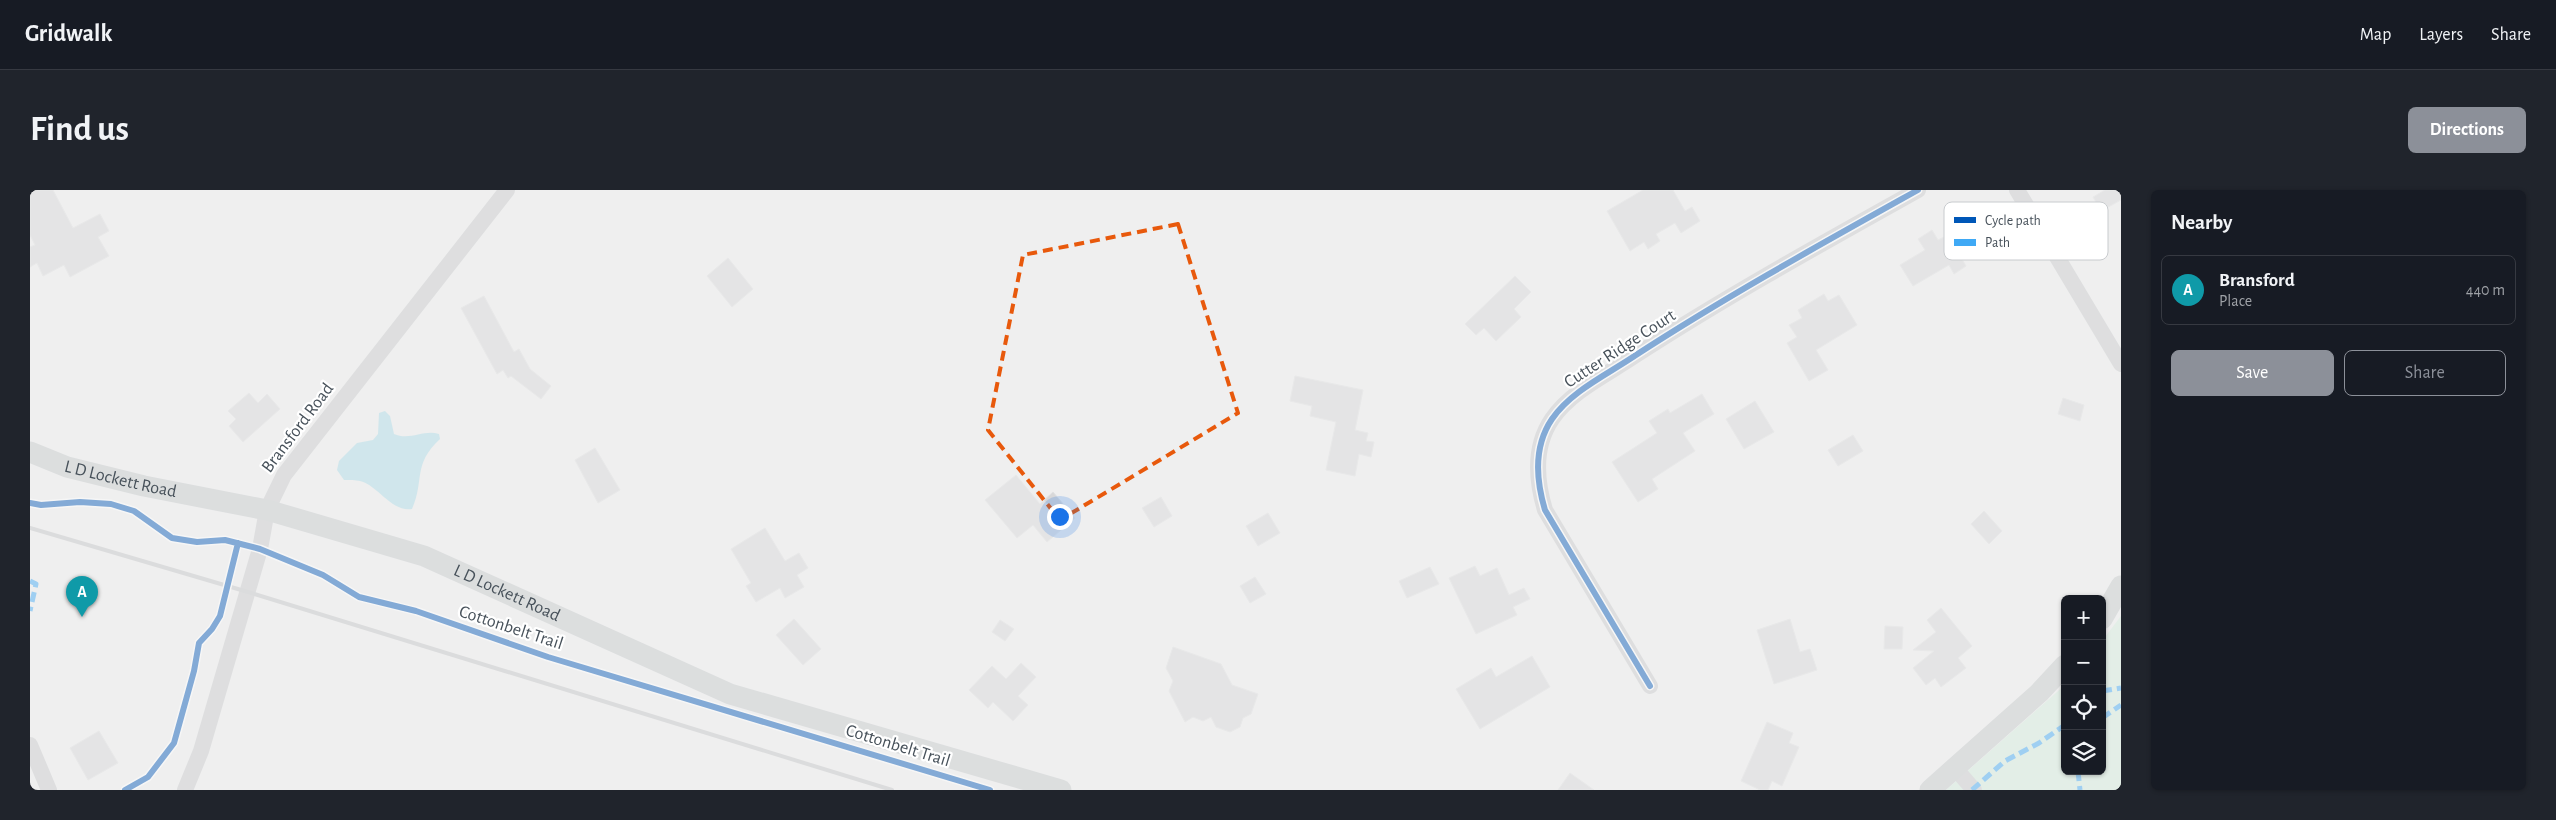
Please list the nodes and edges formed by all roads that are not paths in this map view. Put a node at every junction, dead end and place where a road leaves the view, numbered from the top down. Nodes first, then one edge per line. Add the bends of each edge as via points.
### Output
1 (507, 190) edge
2 (1918, 190) edge
3 (2017, 190) edge
4 (2024, 202) edge
5 (2059, 260) edge
6 (2121, 364) edge
7 (30, 452) edge
8 (267, 510) junction
9 (2121, 586) edge
10 (2106, 612) edge
11 (2061, 669) edge
12 (1650, 686) dead end
13 (30, 745) edge
14 (1955, 768) junction
15 (1936, 788) edge
16 (49, 790) edge
17 (185, 790) edge
18 (1061, 790) edge
19 (1974, 790) edge

1 - 8 street, Bransford Road via 284,475
2 - 12 street, Cutter Ridge Court via 1680,327 1583,390 1561,407 1551,421 1542,441 1537,469 1545,510
3 - 4 street
5 - 6 street
7 - 8 main road, L D Lockett Road via 67,467
8 - 17 street, Bransford Road via 260,549 201,751
8 - 18 main road, L D Lockett Road via 424,556 730,694
9 - 10 main road
11 - 14 main road
13 - 16 street
14 - 15 main road
14 - 19 street

